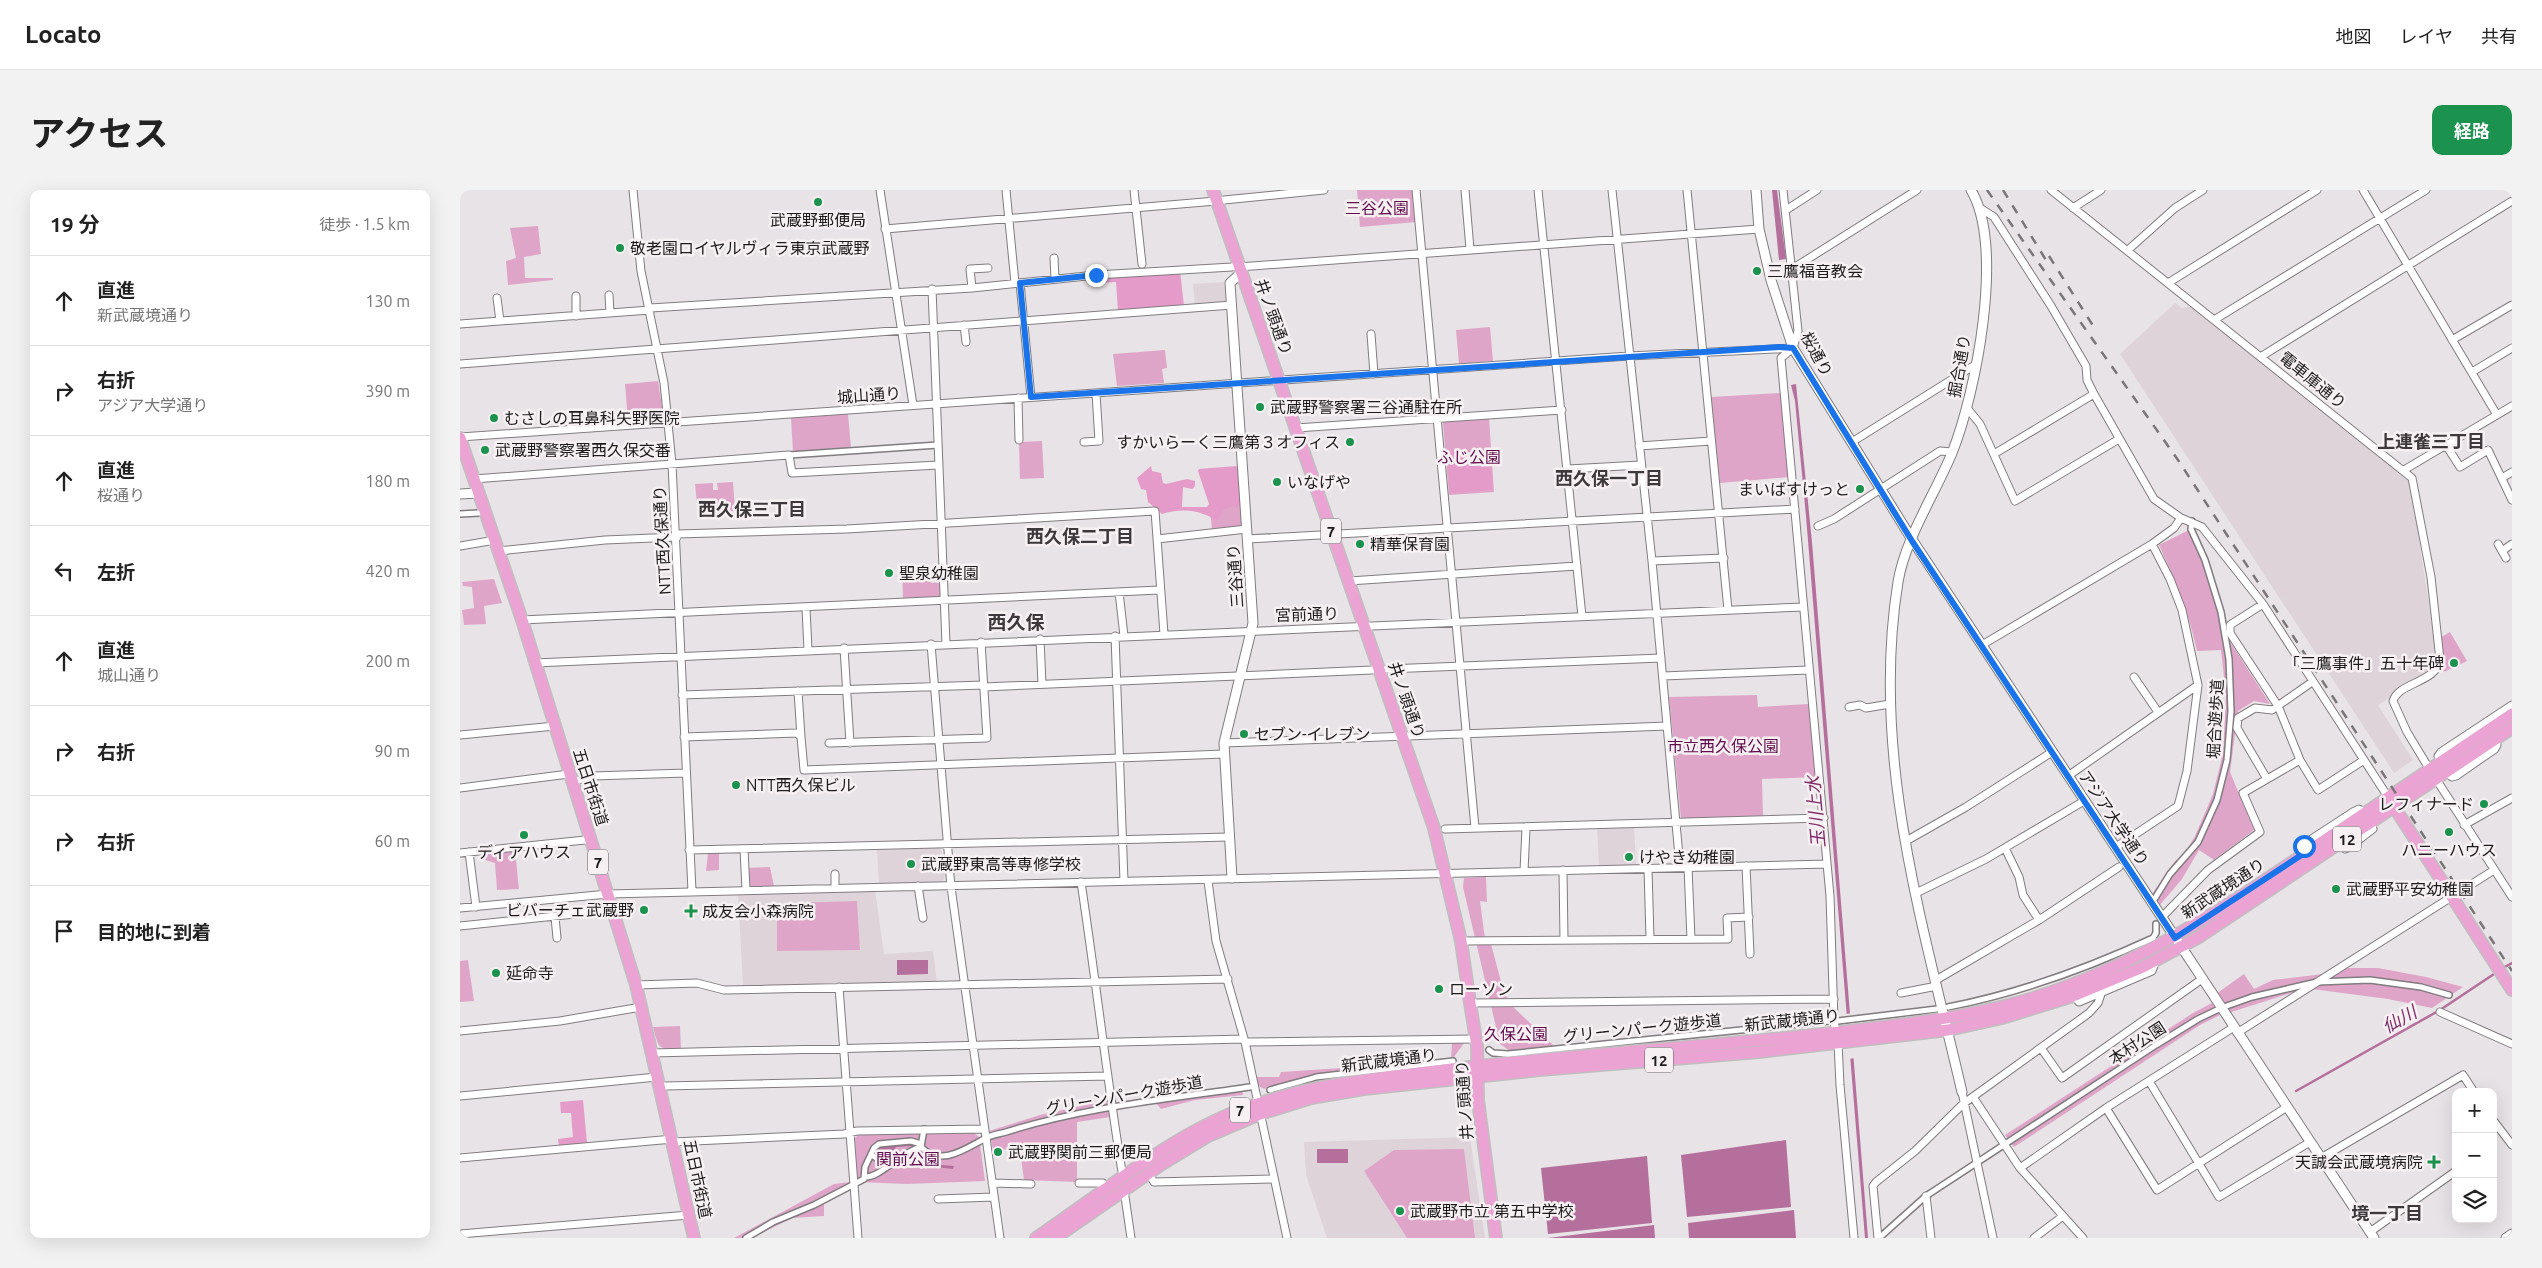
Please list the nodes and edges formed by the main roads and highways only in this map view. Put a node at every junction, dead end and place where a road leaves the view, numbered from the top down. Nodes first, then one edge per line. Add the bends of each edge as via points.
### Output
1 (1218, 197) edge
2 (460, 437) edge
3 (2512, 714) edge
4 (2512, 728) edge
5 (2444, 767) junction
6 (2391, 802) junction
7 (2368, 818) junction
8 (2178, 942) junction
9 (2512, 990) edge
10 (1947, 1025) junction
11 (1477, 1072) junction
12 (1259, 1108) junction
13 (694, 1238) edge
14 (1036, 1238) edge
15 (1055, 1238) edge
16 (1496, 1238) edge

1 - 11 main road, 井ノ頭通り / 7 via 1237,269 1280,381 1434,828 1461,941
2 - 13 main road, 五日市街道 / 7 via 522,620 636,985 661,1082
3 - 5 main road, 新武蔵境通り / 12
4 - 5 main road, 新武蔵境通り / 12
5 - 6 main road, 新武蔵境通り / 12
6 - 7 main road, 新武蔵境通り / 12
6 - 9 main road
7 - 8 main road, 新武蔵境通り / 12 via 2306,852
7 - 8 main road, 新武蔵境通り / 12 via 2339,844 2231,917
8 - 10 main road, 新武蔵境通り / 12 via 2073,984
8 - 10 main road, 新武蔵境通り / 12 via 2153,962 2074,996 2010,1016
10 - 11 main road, 新武蔵境通り / 12 via 1860,1030 1740,1053
11 - 12 main road, 新武蔵境通り / 7
11 - 16 main road, 井ノ頭通り / 7
12 - 14 main road, 新武蔵境通り / 7 via 1199,1129
12 - 15 main road, 新武蔵境通り / 7 via 1208,1136

